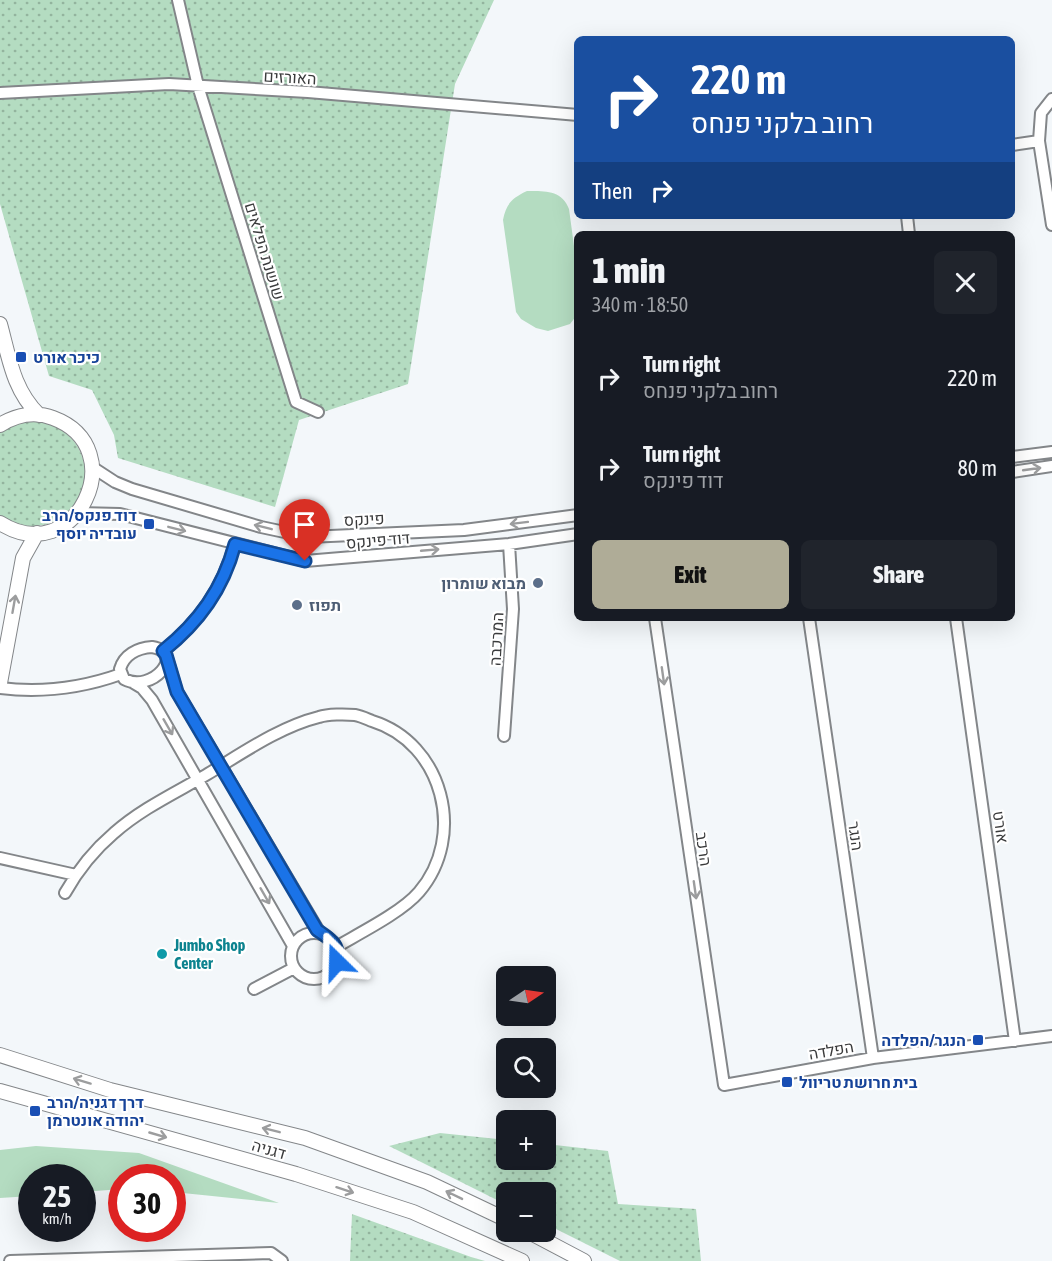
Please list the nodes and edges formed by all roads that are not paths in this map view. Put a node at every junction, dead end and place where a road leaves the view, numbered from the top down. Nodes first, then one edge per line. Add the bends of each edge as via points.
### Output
1 (178, 0) edge
2 (198, 86) junction
3 (0, 93) edge
4 (1052, 99) edge
5 (574, 115) edge
6 (1039, 141) junction
7 (1015, 145) edge
8 (1052, 225) edge
9 (0, 324) edge
10 (318, 412) dead end
11 (39, 415) junction
12 (0, 425) edge
13 (1052, 452) edge
14 (1015, 458) edge
15 (1052, 466) edge
16 (92, 467) junction
17 (1015, 472) edge
18 (78, 513) junction
19 (574, 516) edge
20 (0, 523) edge
21 (37, 534) junction
22 (574, 535) edge
23 (235, 544) junction
24 (509, 544) junction
25 (655, 621) edge
26 (809, 621) edge
27 (956, 621) edge
28 (165, 655) junction
29 (121, 674) junction
30 (0, 682) edge
31 (132, 682) junction
32 (0, 688) edge
33 (504, 735) dead end
34 (221, 766) junction
35 (198, 780) junction
36 (0, 858) edge
37 (76, 875) junction
38 (65, 892) dead end
39 (320, 933) junction
40 (293, 946) junction
41 (336, 947) junction
42 (294, 968) junction
43 (254, 989) dead end
44 (1052, 1036) edge
45 (1015, 1041) junction
46 (0, 1055) edge
47 (873, 1058) junction
48 (724, 1084) joint
49 (0, 1091) edge
50 (496, 1215) edge
51 (548, 1242) edge
52 (10, 1261) edge
53 (282, 1261) edge
54 (522, 1261) edge
55 (584, 1261) edge

1 - 2 street, שושנת הפלאים
2 - 3 street, האורזים
2 - 5 street, האורזים
2 - 10 street, שושנת הפלאים via 296,402
4 - 6 street via 1041,113
6 - 7 street
6 - 8 street
9 - 11 main road via 16,385
11 - 12 main road via 20,416
11 - 16 main road via 57,419 72,429 84,443
13 - 14 street
17 -> 15 street
16 - 18 main road via 91,489
19 -> 16 street, פינקס via 464,530 308,537 132,489
18 - 21 main road via 64,525
18 -> 23 street, דוד פינקס via 120,514
20 - 21 main road via 18,532
30 -> 21 main road via 22,558
22 - 24 street, דוד פינקס
23 -> 24 street, דוד פינקס via 305,561
23 - 28 street via 210,603
24 - 33 street, המרכבה via 513,609
25 -> 48 street, הרכב
26 - 47 street, הנגר
27 - 45 street, אורט
28 - 29 street via 148,647 134,652 123,661
28 - 31 street via 164,669 157,676
28 - 34 street via 177,692
29 - 31 street
29 - 32 street via 70,687
31 -> 35 street via 151,698
34 - 35 street
34 - 39 street
34 - 41 street via 281,731 320,716 355,715 386,725 412,744 431,770 443,800 445,832 438,864 419,893 388,917
35 - 37 street via 120,828
35 -> 40 street
36 - 37 street
37 - 38 street
39 - 40 street via 302,935
39 - 41 street
40 - 42 street
41 - 42 street via 336,965 327,976 309,978
42 - 43 street
44 - 45 street, הפלדה
45 - 47 street, הפלדה
50 -> 46 main road, דגניה via 427,1182 304,1138 110,1090
47 - 48 street, הפלדה
49 -> 54 main road, דגניה via 296,1174 413,1212
51 - 55 main road
52 - 53 street via 271,1254

